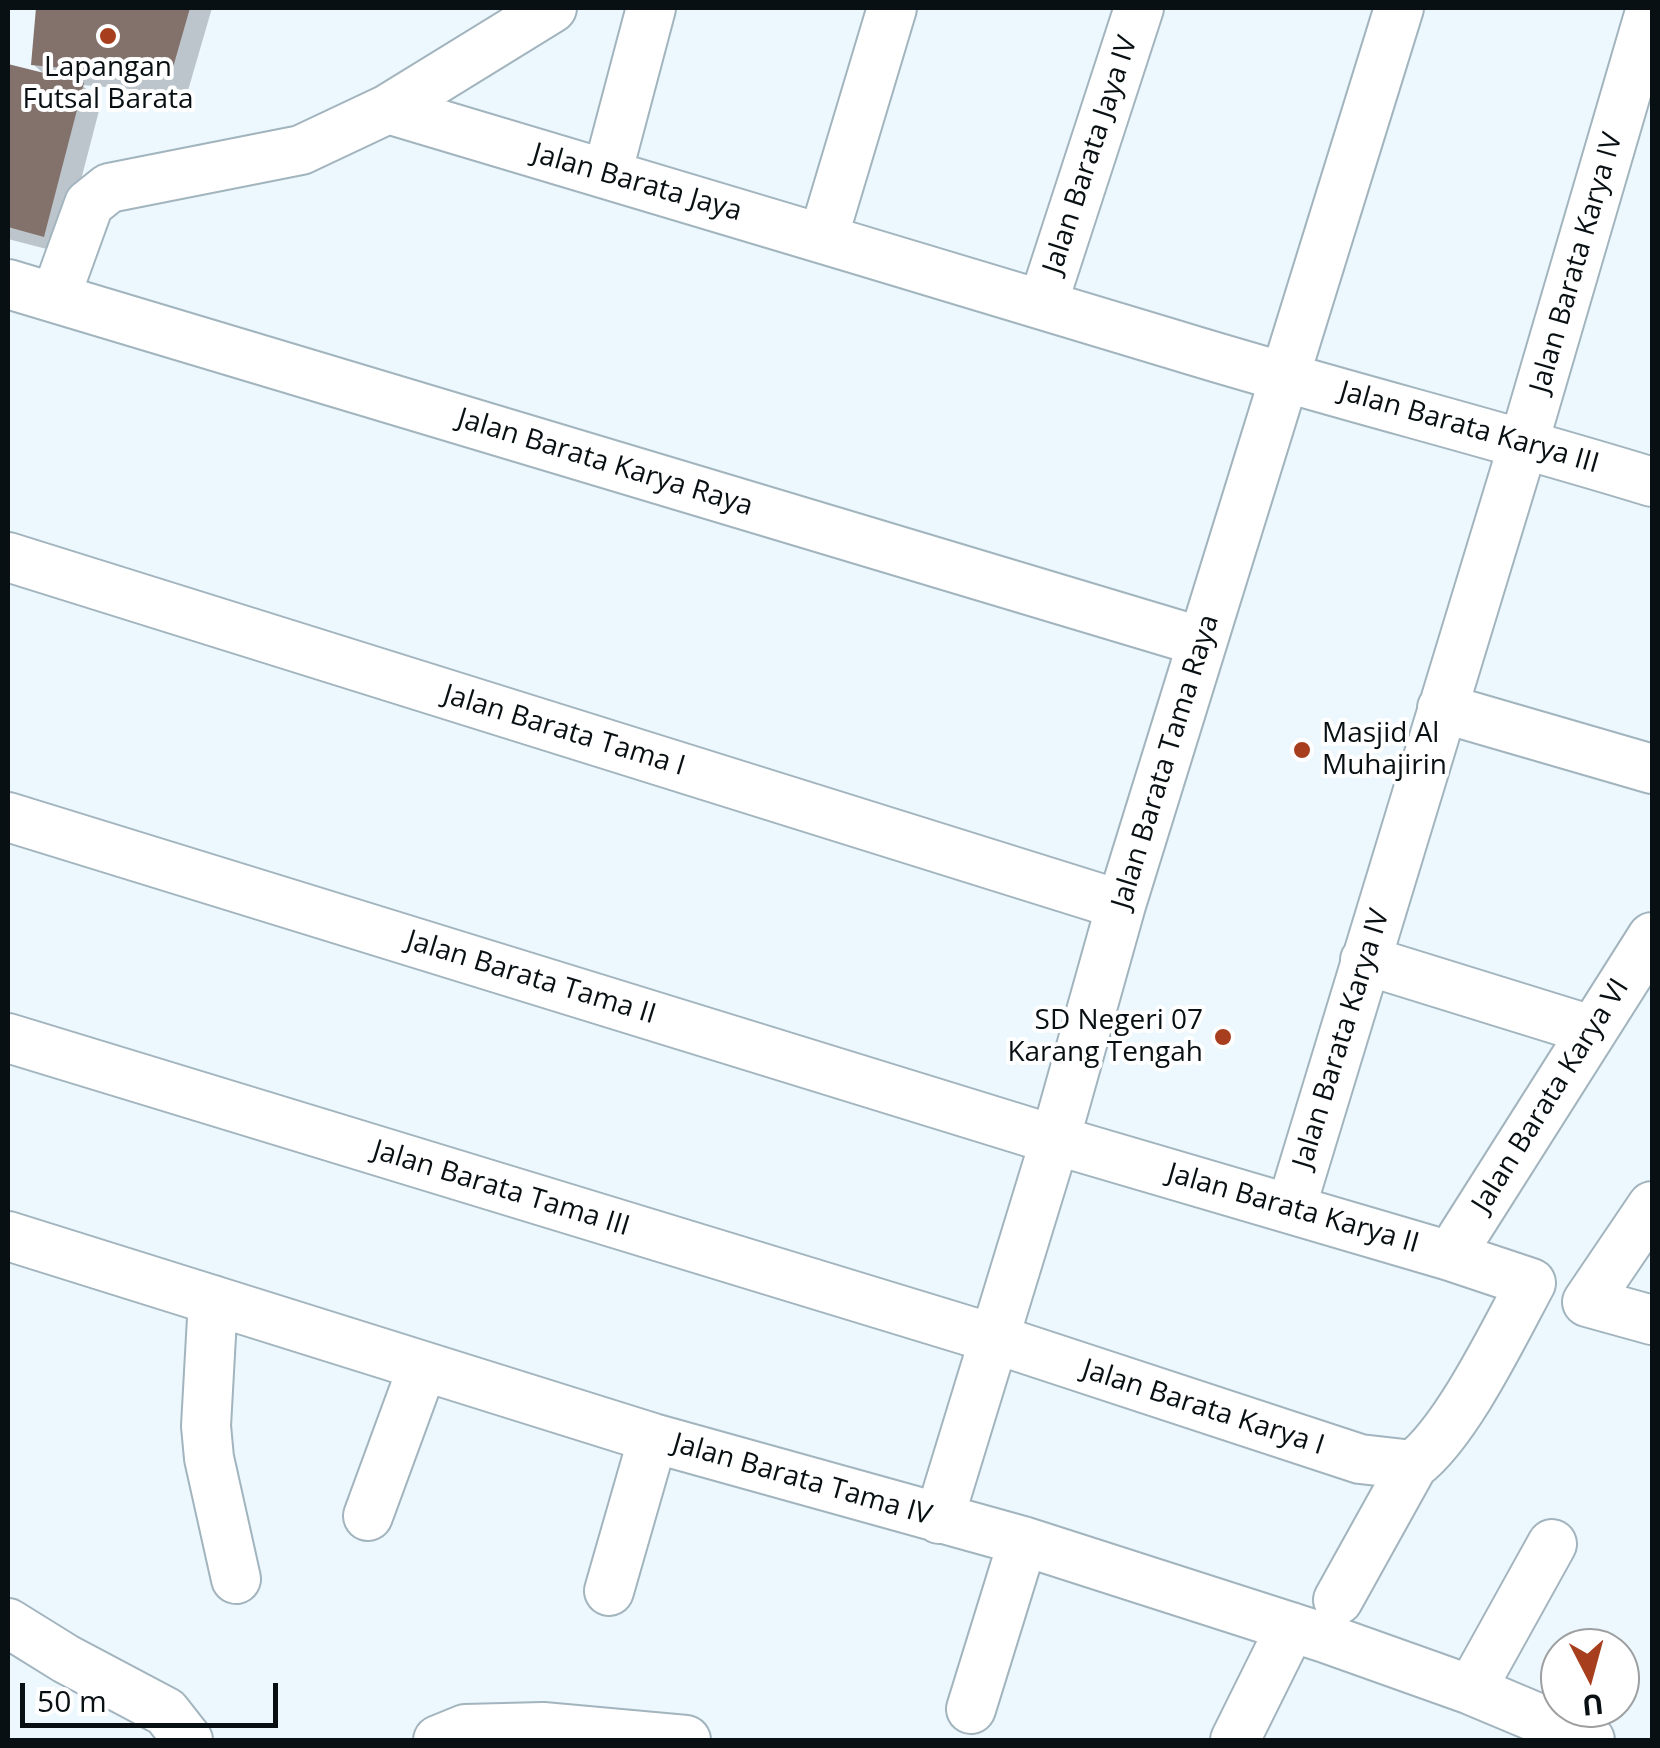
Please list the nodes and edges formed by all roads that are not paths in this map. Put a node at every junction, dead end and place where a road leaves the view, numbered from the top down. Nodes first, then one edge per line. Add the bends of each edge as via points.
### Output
1 (552, 8) edge
2 (651, 8) edge
3 (892, 8) edge
4 (1138, 8) edge
5 (1399, 8) edge
6 (1651, 8) edge
7 (388, 109) junction
8 (607, 174) junction
9 (823, 238) junction
10 (8, 284) edge
11 (56, 298) junction
12 (1043, 303) junction
13 (1286, 375) junction
14 (1524, 442) junction
15 (1652, 482) edge
16 (8, 557) edge
17 (1202, 642) junction
18 (1442, 708) junction
19 (1652, 769) edge
20 (8, 817) edge
21 (1121, 905) junction
22 (1652, 937) edge
23 (1365, 960) junction
24 (1591, 1030) junction
25 (8, 1038) edge
26 (1055, 1140) junction
27 (1652, 1206) edge
28 (1291, 1208) junction
29 (8, 1236) edge
30 (1450, 1256) junction
31 (213, 1300) junction
32 (1652, 1320) edge
33 (996, 1339) junction
34 (423, 1366) junction
35 (653, 1438) junction
36 (1413, 1466) junction
37 (368, 1516) dead end
38 (940, 1518) junction
39 (1023, 1540) junction
40 (1552, 1544) dead end
41 (236, 1579) dead end
42 (608, 1591) dead end
43 (1338, 1600) dead end
44 (8, 1623) edge
45 (1290, 1627) junction
46 (1471, 1690) junction
47 (972, 1708) dead end
48 (188, 1740) edge
49 (438, 1740) edge
50 (686, 1740) edge
51 (1235, 1740) edge
52 (1590, 1740) edge

1 - 7 street
2 - 8 street
3 - 9 street
4 - 12 street, Jalan Barata Jaya IV
5 - 13 street, Jalan Barata Tama Raya
6 - 14 street, Jalan Barata Karya IV
7 - 8 street, Jalan Barata Jaya
7 - 11 street via 301,150 109,188 89,204
8 - 9 street, Jalan Barata Jaya
9 - 12 street, Jalan Barata Jaya
10 - 11 street, Jalan Barata Karya Raya
11 - 17 street, Jalan Barata Karya Raya
12 - 13 street, Jalan Barata Jaya
13 - 14 street, Jalan Barata Karya III
13 - 17 street, Jalan Barata Tama Raya
14 - 15 street, Jalan Barata Karya III
14 - 18 street, Jalan Barata Karya IV
16 - 21 street, Jalan Barata Tama I
17 - 21 street, Jalan Barata Tama Raya
18 - 19 street
18 - 23 street, Jalan Barata Karya IV
20 - 26 street, Jalan Barata Tama II
21 - 26 street, Jalan Barata Tama Raya
22 - 24 street, Jalan Barata Karya VI
23 - 24 street
23 - 28 street, Jalan Barata Karya IV
24 - 30 street, Jalan Barata Karya VI
25 - 33 street, Jalan Barata Tama III
26 - 28 street, Jalan Barata Karya II
26 - 33 street, Jalan Barata Tama Raya
27 - 32 street via 1587,1302
28 - 30 street, Jalan Barata Karya II
29 - 31 street, Jalan Barata Tama IV
30 - 36 street, Jalan Barata Karya II via 1531,1283 1454,1415
31 - 34 street, Jalan Barata Tama IV
31 - 41 street via 206,1426
33 - 36 street, Jalan Barata Karya I via 1360,1459
33 - 38 street, Jalan Barata Tama Raya
34 - 35 street, Jalan Barata Tama IV
34 - 37 street
35 - 38 street, Jalan Barata Tama IV
35 - 42 street
36 - 43 street
38 - 39 street, Jalan Barata Tama IV
39 - 45 street, Jalan Barata Tama IV
39 - 47 street
40 - 46 street
44 - 48 street via 166,1712
45 - 46 street, Jalan Barata Tama IV
45 - 51 street
46 - 52 street, Jalan Barata Tama IV
49 - 50 street via 465,1729 543,1727

